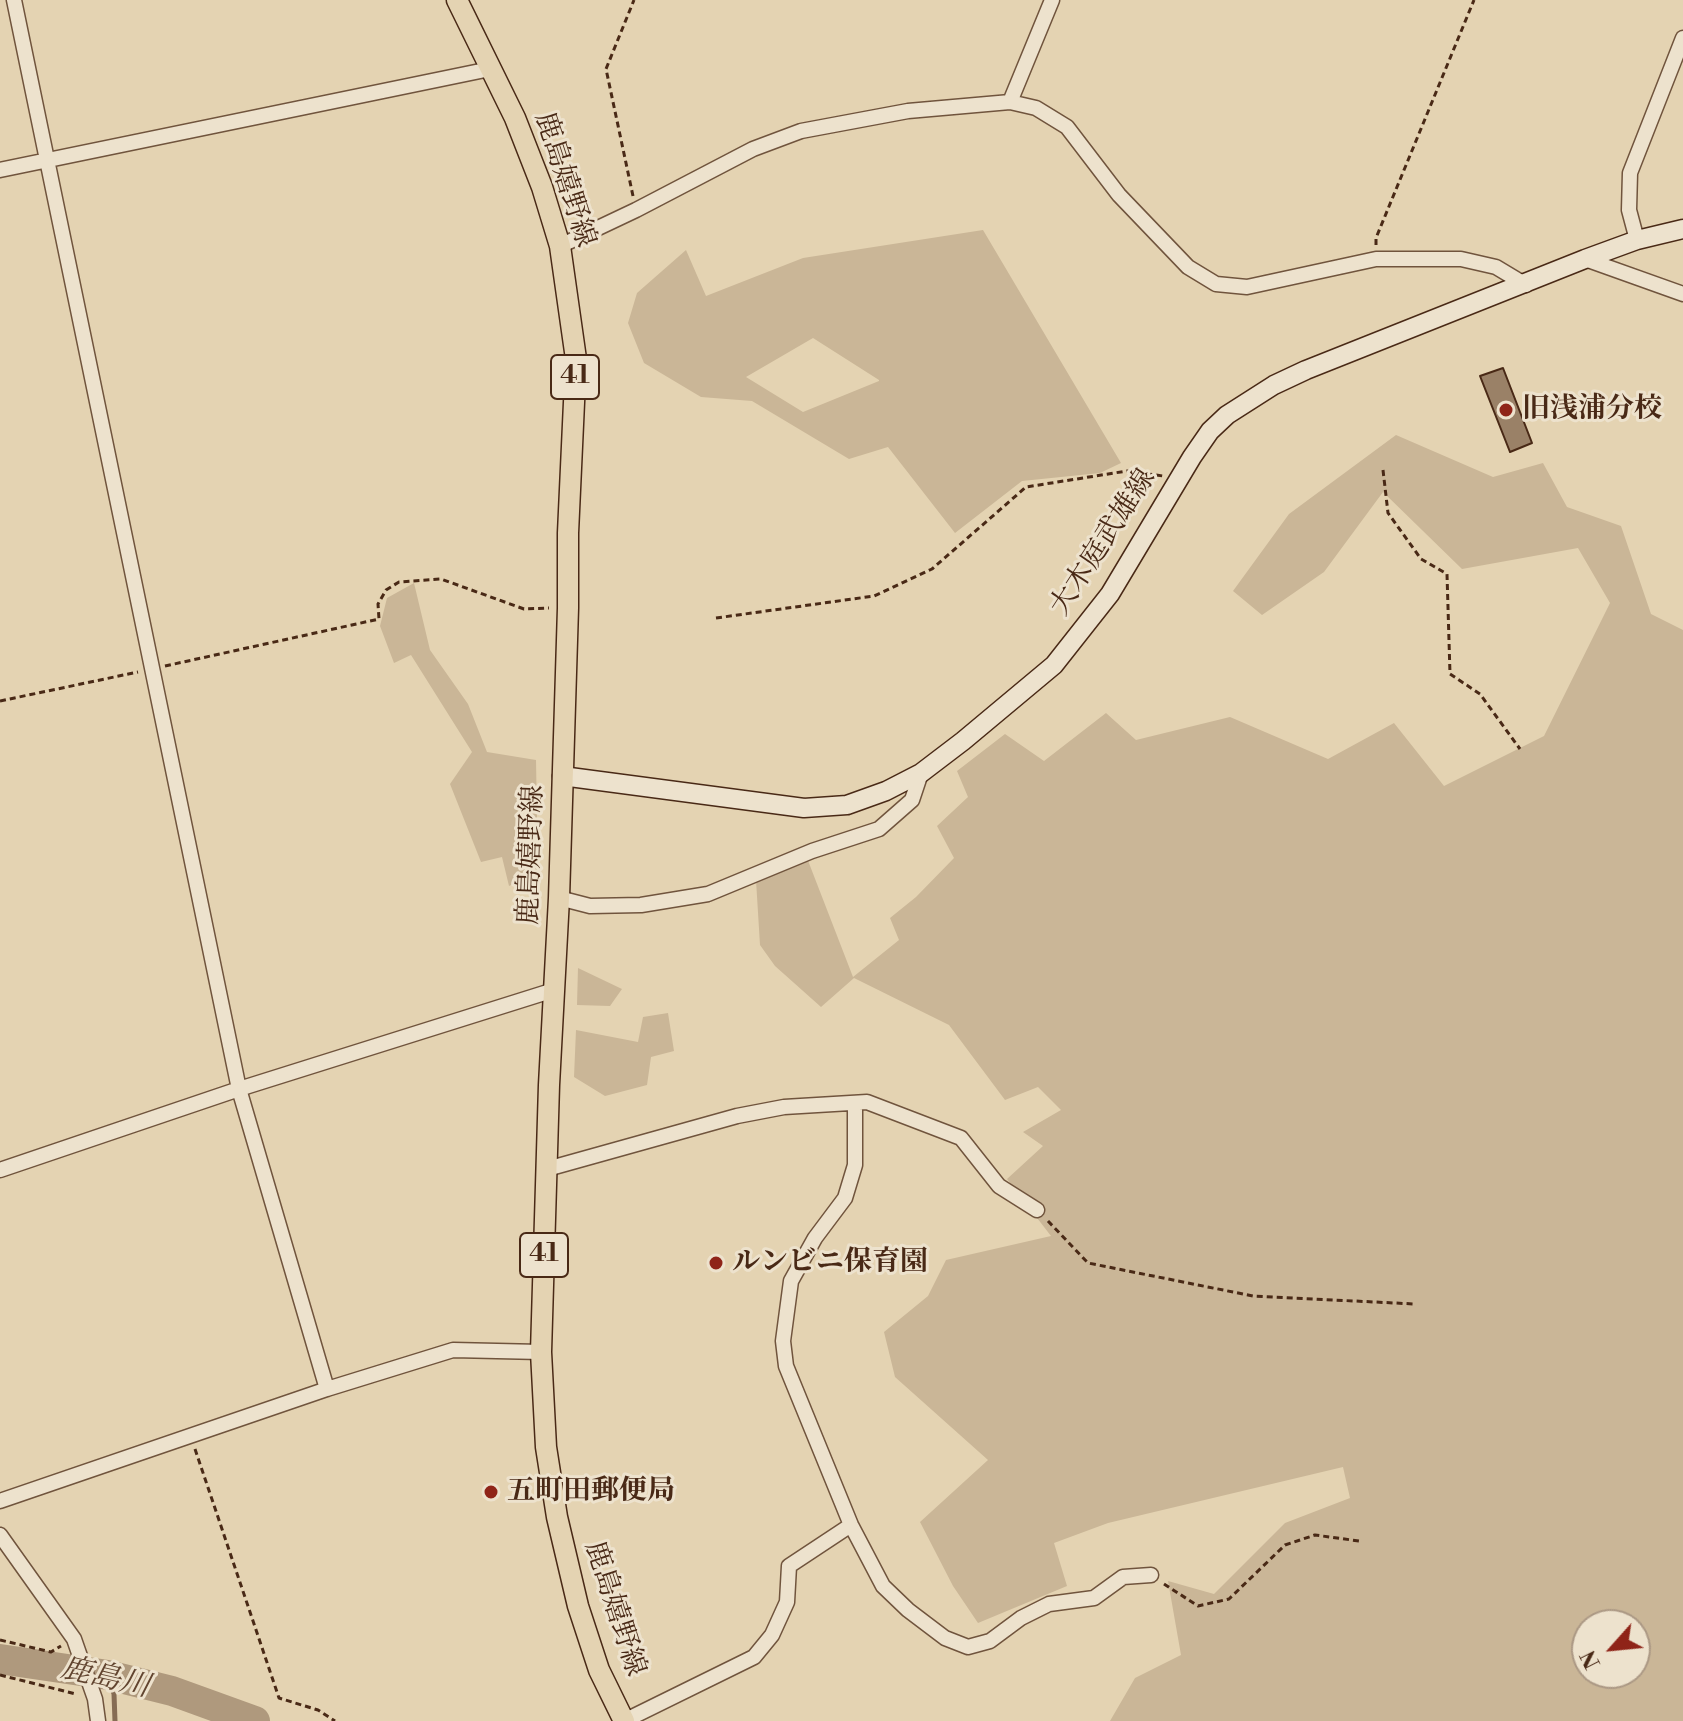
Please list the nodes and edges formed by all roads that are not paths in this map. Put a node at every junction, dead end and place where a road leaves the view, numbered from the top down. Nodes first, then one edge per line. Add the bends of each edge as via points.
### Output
1 (14, 0) edge
2 (457, 0) edge
3 (1052, 0) edge
4 (1683, 38) edge
5 (490, 69) junction
6 (1010, 102) junction
7 (48, 160) junction
8 (0, 170) edge
9 (1683, 229) edge
10 (1637, 240) junction
11 (560, 246) junction
12 (1585, 259) junction
13 (1526, 285) junction
14 (1683, 294) edge
15 (921, 773) junction
16 (562, 776) junction
17 (559, 898) junction
18 (554, 990) junction
19 (239, 1089) junction
20 (855, 1105) junction
21 (547, 1169) junction
22 (0, 1170) edge
23 (1037, 1210) road end
24 (541, 1352) junction
25 (327, 1389) junction
26 (0, 1501) edge
27 (851, 1525) junction
28 (0, 1535) edge
29 (1151, 1575) road end
30 (98, 1721) edge
31 (624, 1721) edge

1 - 7 street
2 - 5 main road, 鹿島嬉野線 / 41
3 - 6 street
4 - 10 street via 1630,173 1629,210
5 - 7 street
5 - 11 main road, 鹿島嬉野線 / 41 via 515,118
6 - 11 street via 908,111 801,131 753,149
6 - 13 street via 1036,108 1067,127 1119,195 1188,267 1216,284 1247,287 1376,259 1461,259 1496,267
7 - 8 street
7 - 19 street
9 - 10 main road, 大木庭武雄線
10 - 12 main road, 大木庭武雄線
11 - 16 main road, 鹿島嬉野線 / 41 via 576,359
12 - 13 main road, 大木庭武雄線
12 - 14 street
13 - 15 main road, 大木庭武雄線 via 1306,370 1227,415 1178,479 1110,594 1054,665
15 - 16 main road, 大木庭武雄線 via 847,805 804,808
15 - 17 street via 912,800 879,829 708,894 628,905 590,906
16 - 17 main road, 鹿島嬉野線 / 41
17 - 18 main road, 鹿島嬉野線 / 41
18 - 19 street
18 - 21 main road, 鹿島嬉野線 / 41
19 - 22 street
19 - 25 street
20 - 21 street via 784,1107 737,1116
20 - 23 street via 867,1102 961,1138 999,1186
20 - 27 street via 855,1165 845,1198 791,1281 783,1341 786,1366
21 - 24 main road, 鹿島嬉野線 / 41
24 - 25 street via 453,1350
24 - 31 main road, 鹿島嬉野線 / 41 via 546,1447 557,1517 599,1670
25 - 26 street
27 - 29 street via 883,1586 945,1638 968,1647 990,1641 1049,1604 1094,1598 1123,1577
27 - 31 street via 789,1566 787,1602 772,1635 754,1657
28 - 30 street via 74,1639

